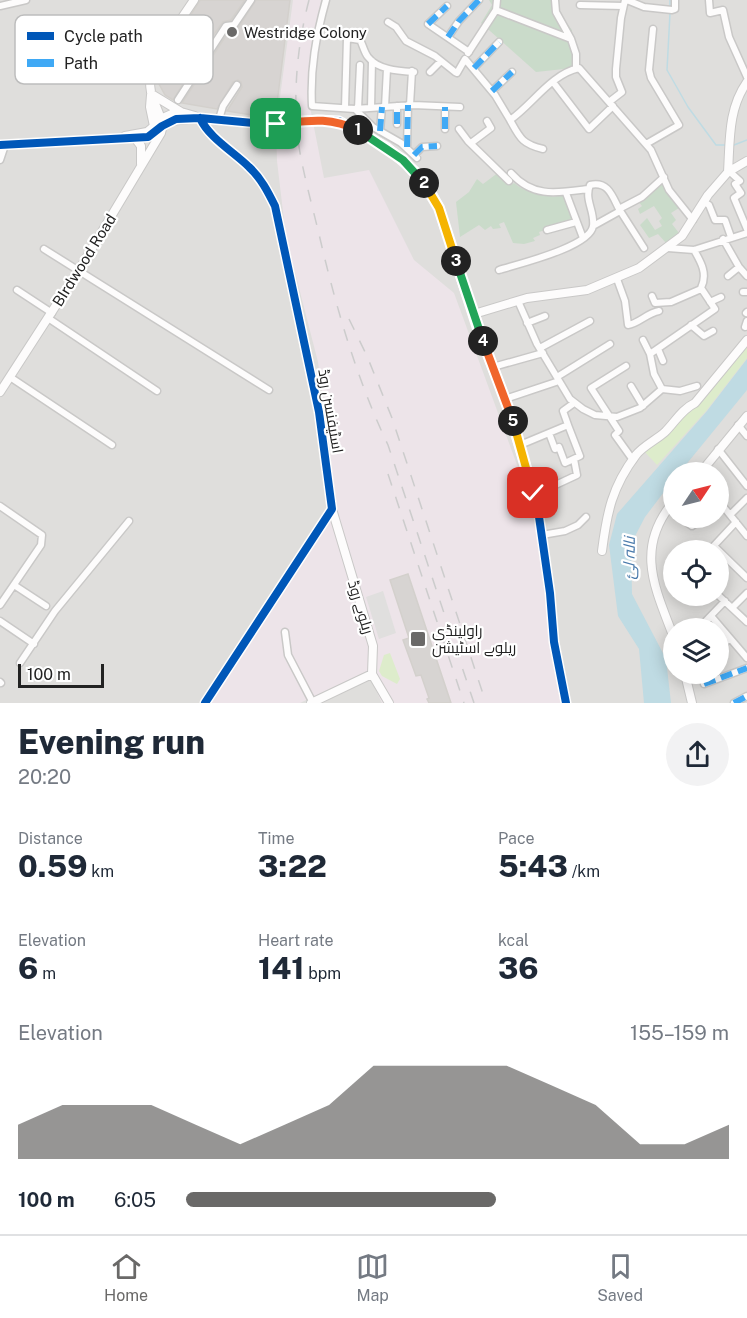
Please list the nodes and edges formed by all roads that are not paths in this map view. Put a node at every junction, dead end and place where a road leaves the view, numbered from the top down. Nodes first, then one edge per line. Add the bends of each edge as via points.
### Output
1 (26, 0) edge
2 (194, 0) edge
3 (252, 0) edge
4 (326, 0) edge
5 (479, 0) edge
6 (497, 0) edge
7 (555, 0) edge
8 (675, 0) edge
9 (709, 0) edge
10 (625, 2) edge
11 (580, 5) dead end
12 (0, 6) edge
13 (447, 6) dead end
14 (496, 10) junction
15 (184, 15) edge
16 (388, 22) dead end
17 (653, 29) dead end
18 (448, 37) junction
19 (571, 39) junction
20 (499, 42) dead end
21 (213, 44) edge
22 (469, 52) junction
23 (465, 59) junction
24 (372, 61) junction
25 (441, 61) junction
26 (360, 65) dead end
27 (474, 68) junction
28 (387, 69) junction
29 (576, 69) junction
30 (430, 72) dead end
31 (512, 72) dead end
32 (747, 77) edge
33 (553, 82) junction
34 (747, 82) edge
35 (150, 84) edge
36 (188, 84) edge
37 (237, 85) dead end
38 (492, 91) junction
39 (151, 94) junction
40 (178, 100) dead end
41 (611, 104) junction
42 (409, 105) junction
43 (397, 106) junction
44 (384, 107) junction
45 (445, 107) junction
46 (460, 107) dead end
47 (345, 108) junction
48 (371, 108) junction
49 (357, 109) junction
50 (182, 112) junction
51 (200, 118) junction
52 (219, 119) junction
53 (510, 120) junction
54 (487, 121) dead end
55 (397, 124) dead end
56 (158, 128) junction
57 (444, 129) dead end
58 (459, 129) dead end
59 (380, 131) junction
60 (123, 137) junction
61 (135, 138) junction
62 (471, 143) junction
63 (646, 144) junction
64 (3, 145) edge
65 (437, 146) dead end
66 (407, 147) junction
67 (543, 148) dead end
68 (0, 160) edge
69 (747, 161) edge
70 (141, 169) junction
71 (729, 171) junction
72 (664, 177) junction
73 (588, 189) junction
74 (566, 193) junction
75 (704, 202) junction
76 (620, 210) junction
77 (693, 220) junction
78 (576, 222) junction
79 (593, 226) junction
80 (746, 229) edge
81 (548, 230) dead end
82 (731, 237) junction
83 (583, 238) junction
84 (723, 239) junction
85 (644, 248) dead end
86 (668, 248) junction
87 (44, 249) dead end
88 (694, 250) junction
89 (740, 252) dead end
90 (732, 254) junction
91 (739, 267) junction
92 (79, 270) junction
93 (499, 270) dead end
94 (728, 276) dead end
95 (747, 276) edge
96 (617, 279) junction
97 (701, 289) junction
98 (16, 290) dead end
99 (652, 296) dead end
100 (721, 297) dead end
101 (518, 301) junction
102 (710, 302) junction
103 (659, 311) dead end
104 (474, 314) junction
105 (50, 315) junction
106 (546, 316) dead end
107 (590, 321) dead end
108 (528, 323) junction
109 (691, 325) junction
110 (713, 332) dead end
111 (642, 340) dead end
112 (747, 340) edge
113 (610, 344) dead end
114 (658, 349) junction
115 (541, 350) junction
116 (650, 354) junction
117 (663, 361) dead end
118 (627, 366) dead end
119 (493, 368) junction
120 (654, 373) junction
121 (646, 377) dead end
122 (558, 379) junction
123 (5, 380) edge
124 (631, 386) dead end
125 (697, 386) dead end
126 (662, 389) junction
127 (269, 390) dead end
128 (157, 391) dead end
129 (0, 392) edge
130 (506, 399) junction
131 (574, 403) junction
132 (643, 406) junction
133 (747, 416) edge
134 (610, 418) junction
135 (568, 425) junction
136 (738, 425) junction
137 (549, 433) junction
138 (747, 436) edge
139 (112, 445) dead end
140 (520, 445) junction
141 (718, 449) junction
142 (574, 459) junction
143 (633, 460) junction
144 (708, 462) edge
145 (747, 486) edge
146 (534, 495) junction
147 (747, 498) edge
148 (0, 506) edge
149 (332, 509) junction
150 (730, 514) joint
151 (586, 517) dead end
152 (129, 521) dead end
153 (663, 521) edge
154 (736, 522) junction
155 (542, 535) junction
156 (747, 536) edge
157 (719, 540) edge
158 (602, 551) dead end
159 (729, 563) edge
160 (747, 578) edge
161 (14, 585) junction
162 (747, 593) edge
163 (0, 605) edge
164 (729, 605) edge
165 (46, 606) dead end
166 (720, 606) edge
167 (732, 608) junction
168 (711, 616) edge
169 (667, 618) edge
170 (0, 621) edge
171 (747, 622) edge
172 (285, 632) dead end
173 (729, 638) edge
174 (34, 644) junction
175 (747, 658) edge
176 (20, 663) dead end
177 (747, 668) edge
178 (372, 674) junction
179 (729, 675) edge
180 (689, 684) edge
181 (747, 696) edge
182 (205, 703) edge
183 (312, 703) edge
184 (389, 703) edge
185 (567, 703) edge
186 (692, 703) edge
187 (734, 703) edge

1 - 12 street
2 - 15 street
3 - 21 street via 234,25 226,26
4 - 47 street via 314,51 312,106
5 - 18 street
6 - 14 street
7 - 19 street via 556,12
8 - 10 street via 672,10
9 - 32 street via 710,13 723,10 729,37
10 - 11 street
10 - 41 street via 616,77 622,92
13 - 18 street via 428,24
14 - 19 street
14 - 22 street
16 - 25 street via 406,41
17 - 63 street via 651,78 679,125
18 - 22 street
19 - 29 street
20 - 27 street
22 - 23 street
23 - 25 street via 457,74
23 - 27 street
24 - 28 street
24 - 47 street via 360,39 347,38
24 - 48 street
25 - 30 street
26 - 49 street
27 - 38 street
28 - 42 street via 413,71
28 - 44 street
29 - 33 street
29 - 41 street
31 - 38 street
33 - 41 street via 589,129
33 - 53 street
34 - 71 street via 732,115
35 - 39 street
36 - 40 street
37 - 52 street
38 - 53 street
39 - 50 street
39 - 56 street
41 - 63 street
42 - 43 street
42 - 45 street
42 - 66 street
43 - 44 street
43 - 55 street
44 - 48 street
44 - 59 street
45 - 46 street
45 - 57 street
47 - 49 street
48 - 49 street
49 - 59 street
50 - 51 street
50 - 56 street via 174,113
51 - 52 street
51 - 56 street via 176,119
51 - 149 street, اسٹیفنسن روڈ via 207,130 252,170 275,206 319,412
52 - 104 street, bridge via 276,124 339,122 386,147 418,174 439,208
53 - 67 street via 528,145
54 - 62 street via 491,129
56 - 60 street
56 - 61 street via 148,137
56 - 70 street, BIrdwood Road
58 - 62 street
59 - 66 street
60 - 61 street
60 - 64 street
61 - 70 street via 141,146
62 - 74 street via 530,190
63 - 72 street
64 - 68 street
65 - 66 street via 422,147 416,156
69 - 71 street
70 - 92 street, BIrdwood Road
71 - 75 street
71 - 80 street via 740,181 735,184 741,193 734,198
72 - 76 street
72 - 77 street
73 - 74 street
73 - 76 street via 593,183 604,185
73 - 79 street
74 - 78 street
75 - 77 street
75 - 82 street via 715,220 725,220
76 - 79 street
76 - 85 street
77 - 86 street
78 - 81 street
78 - 83 street
79 - 83 street
80 - 82 street
82 - 84 street
83 - 93 street via 565,250
84 - 88 street
84 - 90 street
86 - 88 street
86 - 96 street
87 - 92 street
88 - 97 street via 703,270
89 - 90 street
90 - 91 street
91 - 94 street
91 - 95 street
92 - 105 street, BIrdwood Road
92 - 127 street
96 - 101 street via 587,290
96 - 103 street via 628,325
97 - 99 street via 671,302 655,303
97 - 102 street
98 - 105 street
100 - 102 street
101 - 104 street
101 - 108 street
102 - 109 street via 715,309
104 - 119 street
105 - 123 street, BIrdwood Road
105 - 128 street
106 - 108 street
107 - 115 street
108 - 115 street
109 - 110 street via 704,336
109 - 114 street
111 - 116 street
112 - 143 street via 695,403
113 - 122 street
114 - 116 street
114 - 117 street
115 - 119 street
115 - 122 street
116 - 120 street
118 - 134 street via 591,388
119 - 130 street
120 - 121 street
120 - 126 street
122 - 130 street
122 - 131 street
123 - 129 street, BIrdwood Road
123 - 139 street
124 - 132 street
125 - 126 street via 680,391
126 - 132 street
130 - 140 street
131 - 134 street
131 - 135 street via 563,411
132 - 134 street
133 - 136 street
134 - 143 street via 619,431 615,435
135 - 137 street
135 - 142 street via 580,456
136 - 138 street
136 - 141 street
137 - 140 street
137 - 142 street via 565,463
140 - 146 street
141 - 144 street
141 - 145 street
142 - 146 street via 577,475
143 - 158 street via 607,509
146 - 155 street
147 - 150 street
148 - 161 street via 42,535 40,545
149 - 178 street, ریلوے روڈ via 373,646
149 - 182 street
150 - 154 street
151 - 155 street via 565,531
152 - 174 street via 55,611
153 - 169 street via 652,538 651,560 654,583
154 - 156 street
154 - 157 street
155 - 185 street via 554,642
159 - 160 street
161 - 163 street
161 - 165 street
162 - 167 street
164 - 167 street
166 - 168 street
167 - 171 street
170 - 174 street
172 - 183 street via 288,654
173 - 175 street
174 - 176 street
177 - 179 street
178 - 183 street
178 - 184 street
180 - 186 street
181 - 187 street

